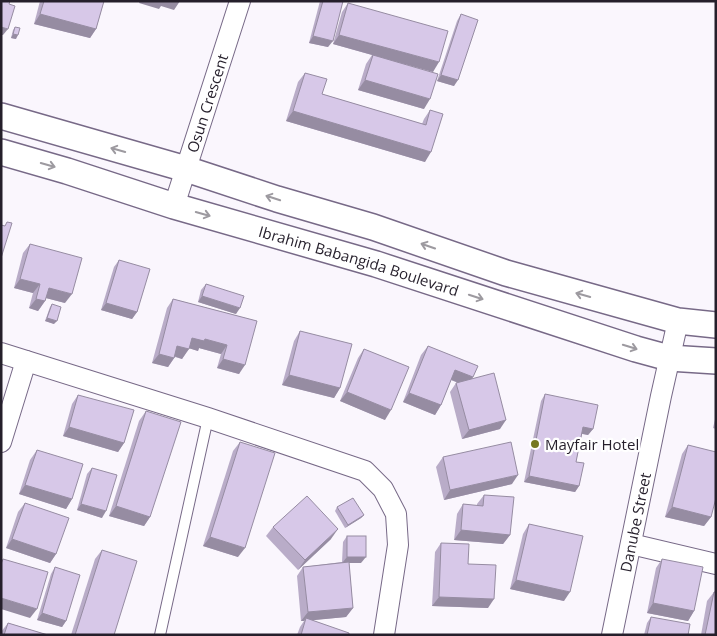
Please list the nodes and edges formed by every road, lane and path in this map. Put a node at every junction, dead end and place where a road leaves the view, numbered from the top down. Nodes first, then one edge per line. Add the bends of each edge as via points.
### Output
1 (240, 1) edge
2 (1, 116) edge
3 (1, 152) edge
4 (186, 169) junction
5 (174, 206) junction
6 (678, 321) junction
7 (716, 324) edge
8 (1, 353) edge
9 (669, 358) junction
10 (26, 361) junction
11 (716, 361) edge
12 (208, 418) junction
13 (1, 442) edge
14 (630, 544) junction
15 (716, 564) edge
16 (160, 635) edge
17 (384, 635) edge
18 (612, 635) edge

1 - 4 street, Osun Crescent
4 -> 2 street
3 -> 5 street, Ibrahim Babangida Boulevard
4 - 5 street, Osun Crescent
6 -> 4 street via 506,273 373,227
5 -> 9 street, Ibrahim Babangida Boulevard via 376,264
6 - 7 street
6 - 9 street, Danube Street
8 - 10 street
9 - 11 street, Ibrahim Babangida Boulevard
9 - 14 street, Danube Street
10 - 12 street
10 - 13 street
12 - 16 lane
12 - 17 street via 365,471 383,489 396,514 398,545
14 - 15 street
14 - 18 street, Danube Street

